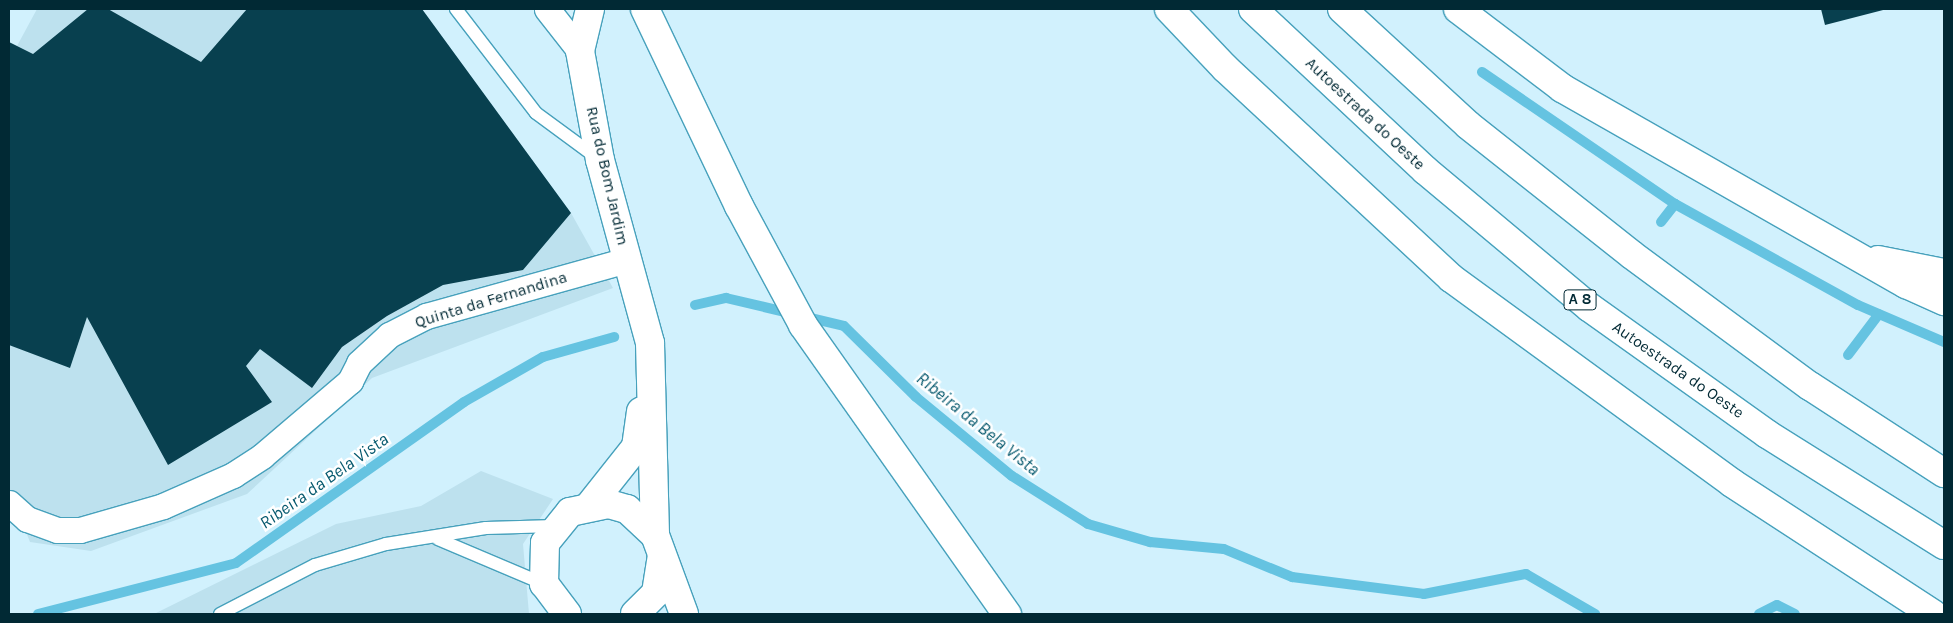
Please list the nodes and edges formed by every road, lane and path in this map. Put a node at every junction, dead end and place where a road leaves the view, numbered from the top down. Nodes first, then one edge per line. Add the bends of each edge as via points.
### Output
1 (456, 9) edge
2 (547, 9) edge
3 (590, 9) edge
4 (645, 9) edge
5 (1170, 9) edge
6 (1253, 9) edge
7 (1342, 9) edge
8 (1458, 9) edge
9 (580, 51) junction
10 (600, 160) junction
11 (1860, 256) junction
12 (627, 260) junction
13 (1944, 274) edge
14 (1944, 301) edge
15 (650, 343) junction
16 (1944, 472) edge
17 (9, 503) edge
18 (590, 505) junction
19 (555, 526) junction
20 (438, 539) junction
21 (658, 544) junction
22 (1944, 545) edge
23 (554, 604) edge
24 (220, 614) edge
25 (635, 614) edge
26 (684, 614) edge
27 (1006, 614) edge
28 (1932, 614) edge

1 - 10 lane via 536,113
2 - 9 street
3 - 9 main road, Rua do Bom Jardim
4 - 27 main road via 739,206 802,324 885,446 1001,600
5 - 28 main road via 1226,68 1451,278 1732,482
6 - 22 main road, Autoestrada do Oeste / A 8 via 1425,170 1589,308 1767,434
7 - 16 main road via 1468,125 1632,255 1810,386
8 - 11 main road via 1562,88
9 - 10 main road, Rua do Bom Jardim
10 - 12 main road, Rua do Bom Jardim
11 - 13 main road
11 - 14 main road via 1906,284
12 - 15 main road, Rua do Bom Jardim
12 - 17 street, Quinta da Fernandina via 426,316 389,335 359,363 350,381 262,456 233,475 163,506 80,530 57,530 27,519
15 - 18 main road, Rua do Bom Jardim via 636,447
15 - 21 main road, Rua do Bom Jardim
18 - 19 main road via 570,512
18 - 21 main road via 627,509
19 - 20 lane via 486,528
19 - 23 main road via 544,543
20 - 23 lane
20 - 24 lane via 386,544 315,565
21 - 25 main road via 656,592
21 - 26 main road

